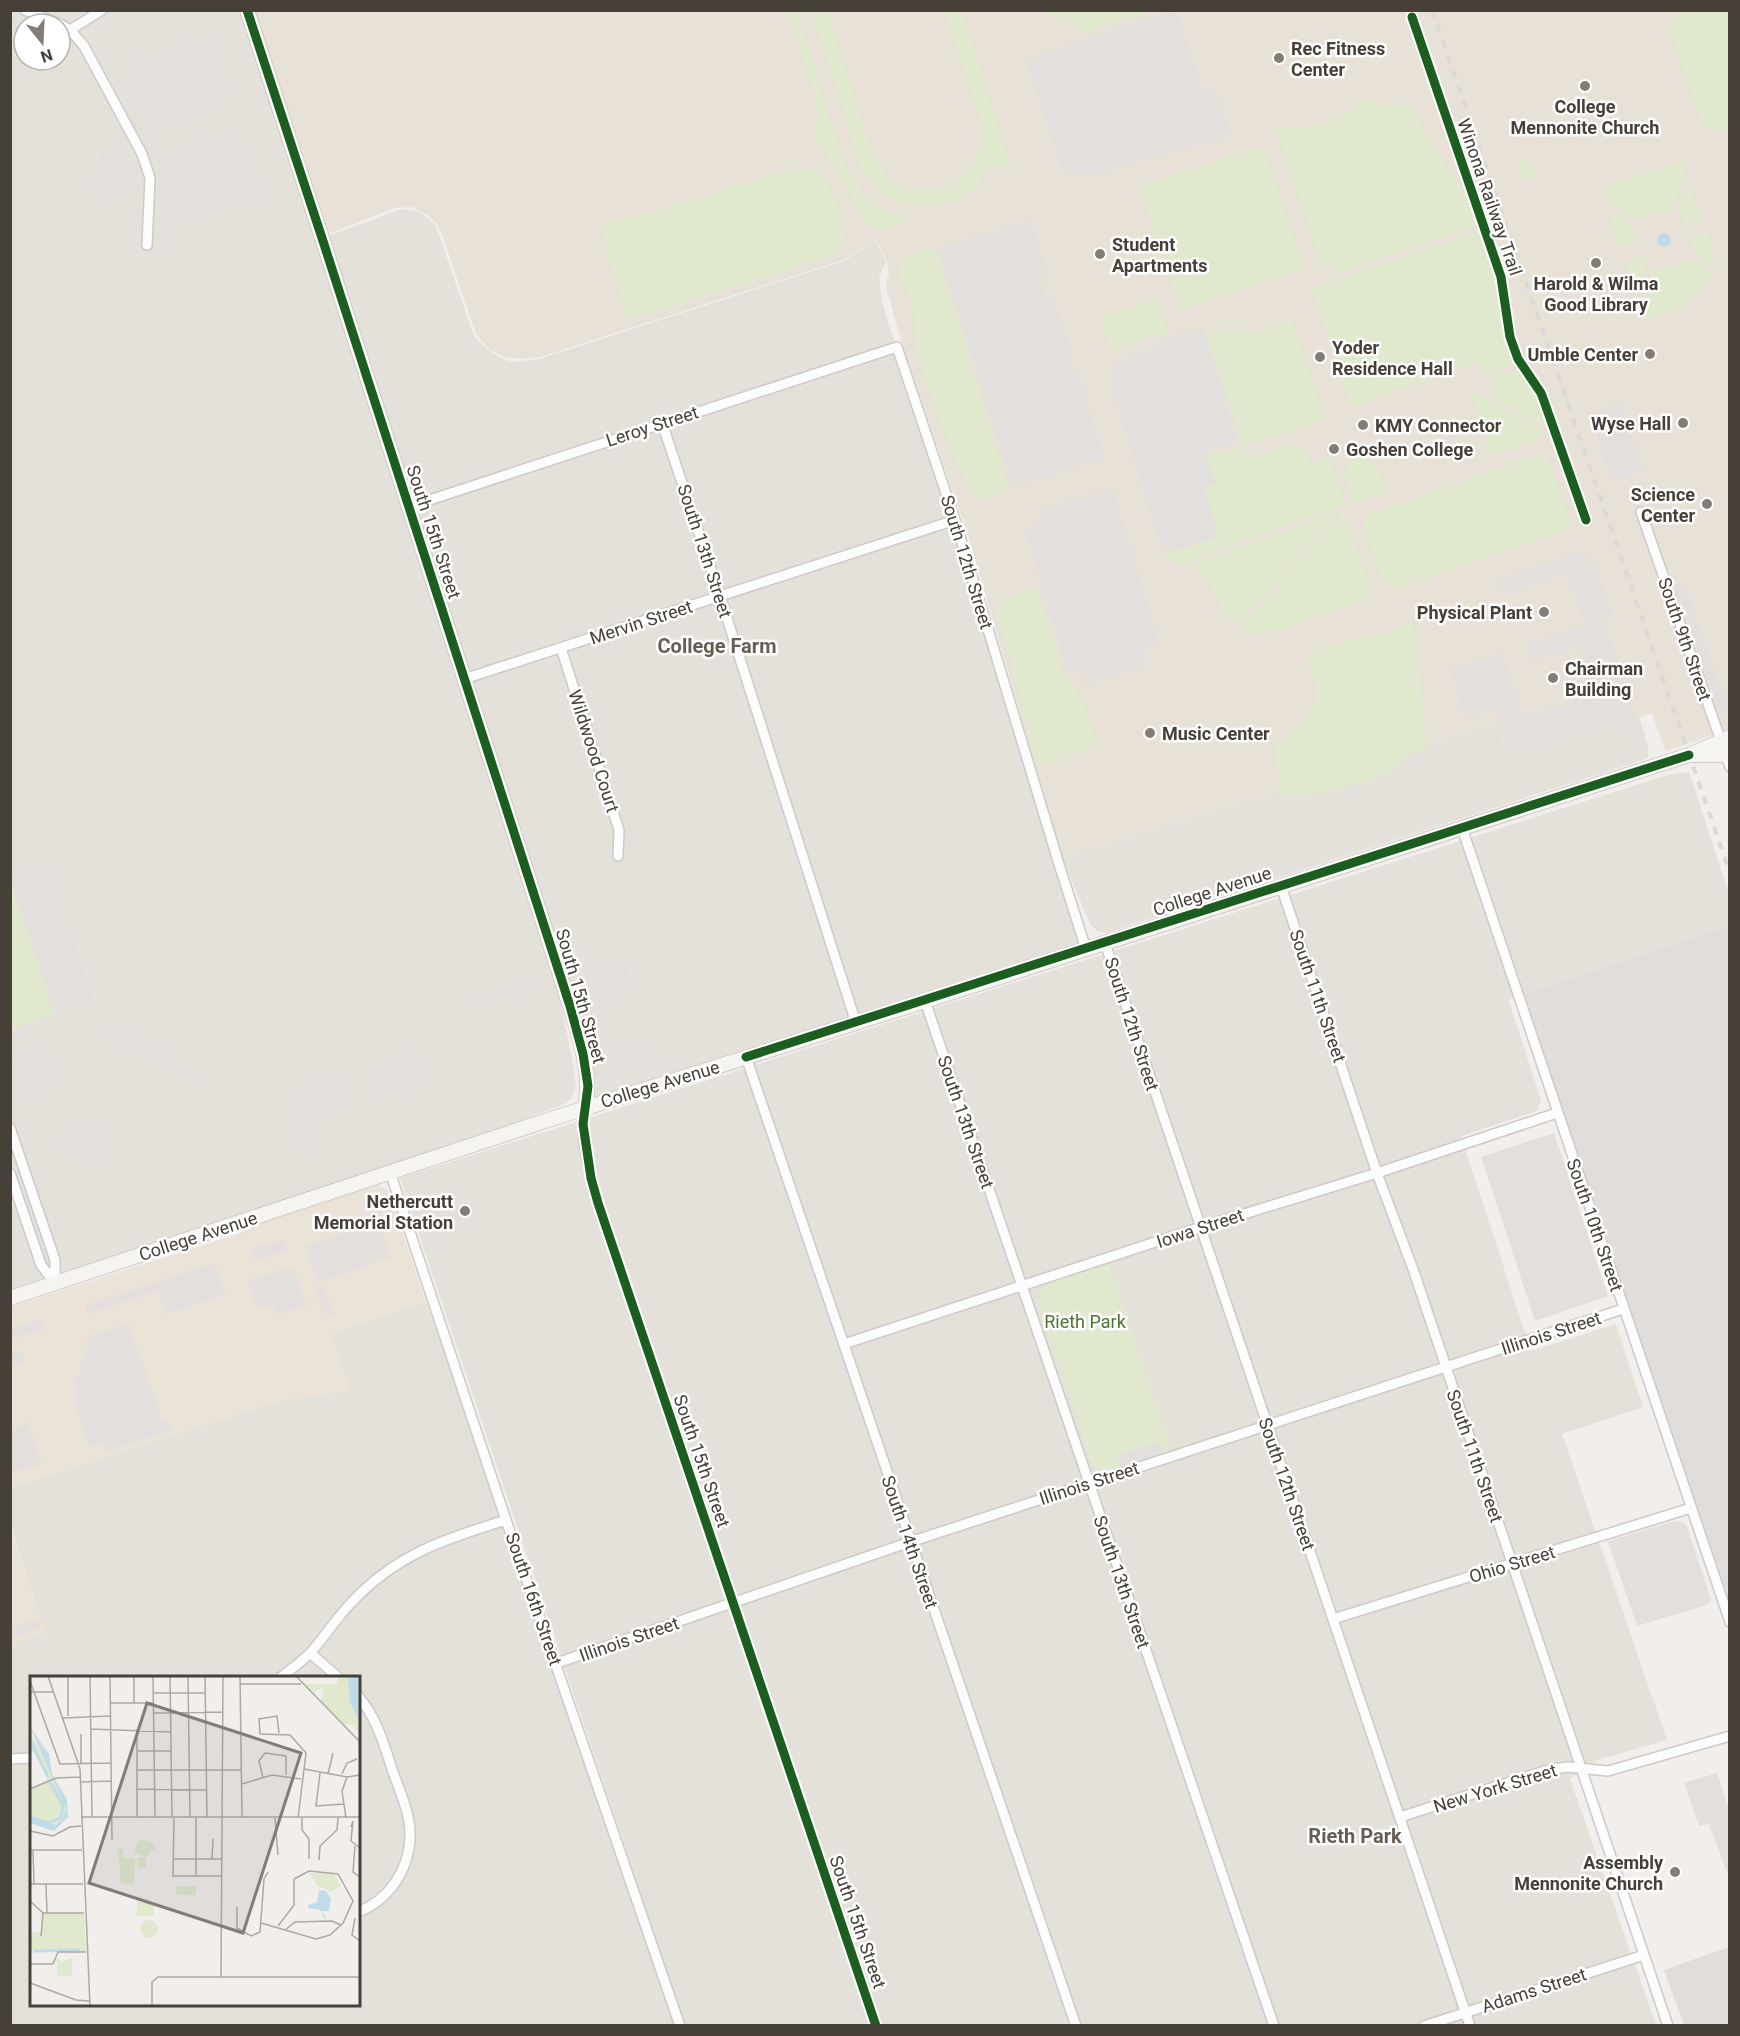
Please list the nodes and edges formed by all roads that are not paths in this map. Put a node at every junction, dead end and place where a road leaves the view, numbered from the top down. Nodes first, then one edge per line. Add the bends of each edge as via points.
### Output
1 (102, 10) edge
2 (247, 10) edge
3 (72, 29) edge
4 (72, 32) edge
5 (147, 245) dead end
6 (897, 347) joint
7 (662, 423) junction
8 (408, 507) junction
9 (1641, 512) dead end
10 (955, 520) junction
11 (720, 596) junction
12 (561, 648) junction
13 (464, 679) junction
14 (1725, 739) edge
15 (1689, 755) junction
16 (1728, 759) edge
17 (1462, 828) junction
18 (618, 856) dead end
19 (1281, 886) junction
20 (1105, 943) junction
21 (1086, 949) junction
22 (925, 1001) junction
23 (856, 1023) junction
24 (746, 1057) junction
25 (585, 1108) junction
26 (1557, 1113) junction
27 (10, 1128) edge
28 (390, 1172) junction
29 (10, 1173) edge
30 (1377, 1173) junction
31 (1200, 1227) junction
32 (55, 1283) junction
33 (1022, 1286) junction
34 (10, 1298) edge
35 (1623, 1309) junction
36 (844, 1344) junction
37 (1445, 1368) junction
38 (1267, 1425) junction
39 (1089, 1483) junction
40 (1691, 1508) junction
41 (506, 1520) junction
42 (910, 1542) junction
43 (1511, 1564) junction
44 (733, 1603) junction
45 (1333, 1619) junction
46 (1730, 1622) edge
47 (310, 1653) junction
48 (557, 1664) junction
49 (281, 1676) edge
50 (338, 1676) edge
51 (360, 1699) edge
52 (1730, 1736) edge
53 (30, 1758) edge
54 (10, 1759) edge
55 (1582, 1769) junction
56 (1400, 1817) junction
57 (360, 1911) edge
58 (1644, 1955) junction
59 (1466, 2012) junction
60 (680, 2025) edge
61 (876, 2025) edge
62 (1076, 2025) edge
63 (1274, 2025) edge
64 (1424, 2025) edge
65 (1470, 2025) edge
66 (1668, 2025) edge

1 - 3 street
2 - 8 main road, South 15th Street
4 - 5 street via 93,62 142,154 150,178
6 - 7 street, Leroy Street
6 - 10 street, South 12th Street
7 - 8 street, Leroy Street
7 - 11 street, South 13th Street
8 - 13 main road, South 15th Street
9 - 14 street, South 9th Street
10 - 11 street, Mervin Street
10 - 21 street, South 12th Street
11 - 12 street, Mervin Street
11 - 23 street, South 13th Street
12 - 13 street, Mervin Street
12 - 18 street, Wildwood Court via 619,830
13 - 25 main road, South 15th Street via 577,1031 588,1086
14 - 15 main road, College Avenue
14 - 16 street, South 9th Street
15 - 16 main road, College Avenue
15 - 17 main road, College Avenue
17 - 19 main road, College Avenue
17 - 26 street, South 10th Street
19 - 20 main road, College Avenue
19 - 30 street, South 11th Street
20 - 21 main road, College Avenue
20 - 31 street, South 12th Street
21 - 22 main road, College Avenue
22 - 23 main road, College Avenue
22 - 33 street, South 13th Street
23 - 24 main road, College Avenue
24 - 25 main road, College Avenue
24 - 36 street, South 14th Street
25 - 28 main road, College Avenue
25 - 44 street, South 15th Street via 586,1150 598,1203
26 - 30 street, Iowa Street
26 - 35 street, South 10th Street
27 - 32 street via 55,1260
28 - 32 main road, College Avenue
28 - 41 street, South 16th Street
29 - 32 street via 41,1265
30 - 31 street, Iowa Street
30 - 37 street, South 11th Street
31 - 33 street, Iowa Street
31 - 38 street, South 12th Street
32 - 34 main road, College Avenue
33 - 36 street, Iowa Street
33 - 39 street, South 13th Street
35 - 37 street, Illinois Street
35 - 40 street, South 10th Street
36 - 42 street, South 14th Street
37 - 38 street, Illinois Street
37 - 43 street, South 11th Street
38 - 39 street, Illinois Street
38 - 45 street, South 12th Street
39 - 42 street, Illinois Street
39 - 63 street, South 13th Street
40 - 43 street, Ohio Street
40 - 46 street, South 10th Street
41 - 47 street via 449,1538 402,1561 350,1604
41 - 48 street, South 16th Street
42 - 44 street, Illinois Street
42 - 62 street, South 14th Street
43 - 45 street, Ohio Street
43 - 55 street, South 11th Street
44 - 48 street, Illinois Street
44 - 61 street, South 15th Street
45 - 56 street, South 12th Street
47 - 49 street
47 - 50 street
48 - 60 street, South 16th Street
51 - 57 street via 378,1728 410,1836 408,1855 395,1884
52 - 55 street, New York Street via 1623,1768
53 - 54 street
55 - 56 street, New York Street via 1551,1769
55 - 58 street, South 11th Street
56 - 59 street, South 12th Street
58 - 59 street, Adams Street
58 - 66 street, South 11th Street
59 - 64 street, Adams Street
59 - 65 street, South 12th Street

